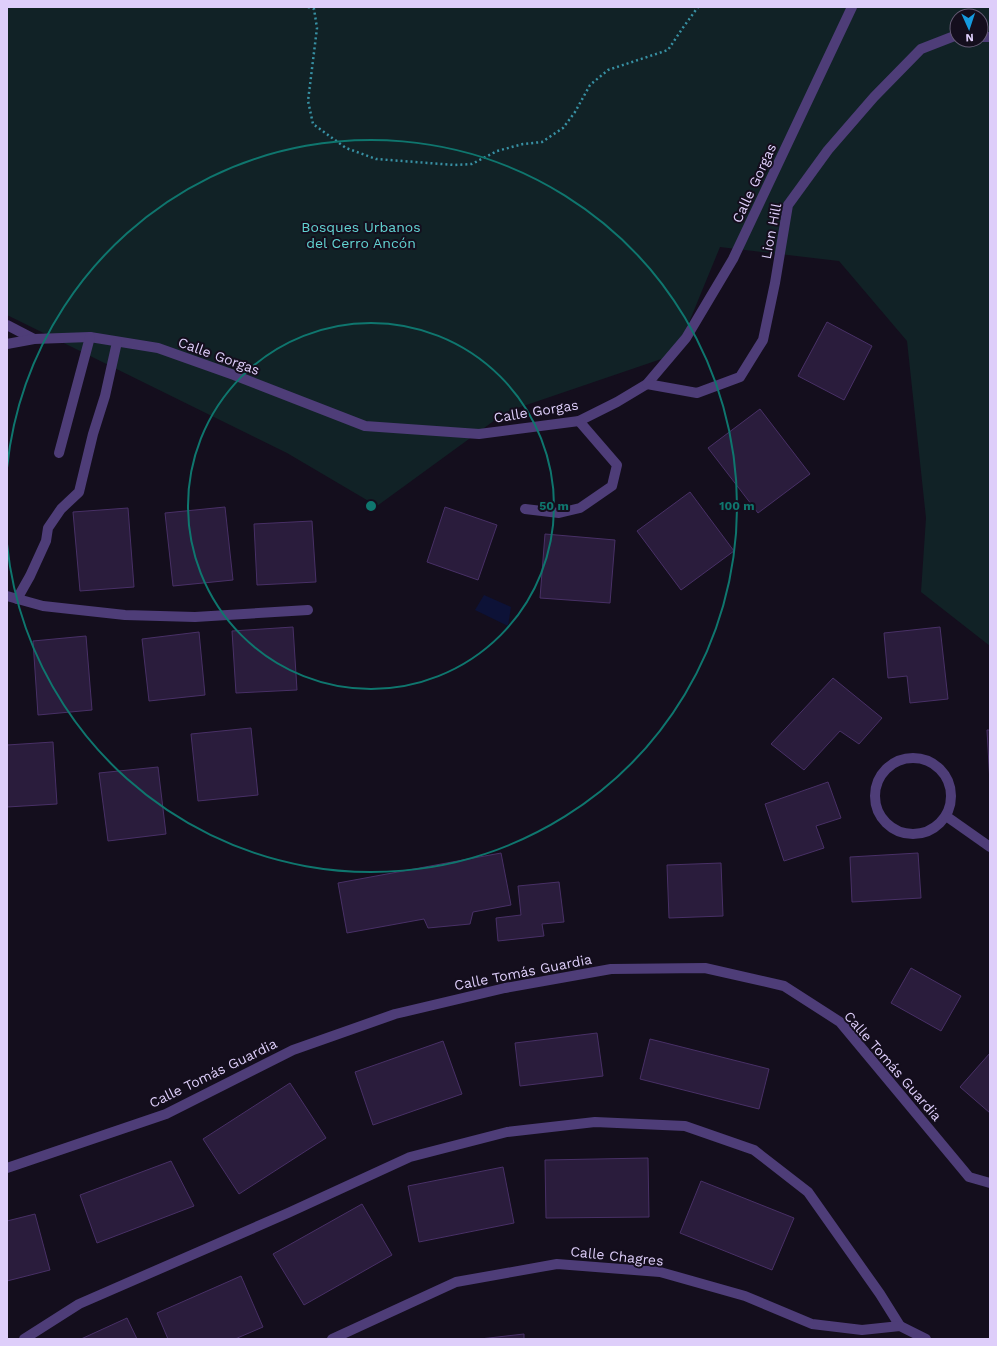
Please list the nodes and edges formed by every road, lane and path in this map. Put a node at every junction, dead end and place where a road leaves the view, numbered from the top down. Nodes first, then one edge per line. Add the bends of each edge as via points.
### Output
1 (308, 7) edge
2 (698, 7) edge
3 (852, 7) edge
4 (949, 38) edge
5 (7, 325) edge
6 (90, 337) junction
7 (34, 339) junction
8 (117, 342) junction
9 (7, 344) edge
10 (647, 384) junction
11 (579, 421) junction
12 (59, 453) dead end
13 (524, 509) dead end
14 (7, 596) edge
15 (17, 599) junction
16 (308, 610) dead end
17 (946, 816) junction
18 (990, 847) edge
19 (7, 1168) edge
20 (990, 1183) edge
21 (900, 1326) junction
22 (24, 1339) edge
23 (332, 1339) edge
24 (926, 1339) edge

1 - 2 path via 314,9 317,28 308,101 313,124 346,148 376,158 454,165 472,164 497,151 542,142 558,132 571,117 590,85 608,70 668,50
3 - 10 street, Calle Gorgas via 734,259 686,338
4 - 10 street, Lion Hill via 921,49 874,97 828,150 788,205 763,340 740,377 697,393
5 - 7 street
6 - 7 street, Calle Gorgas
6 - 8 street, Calle Gorgas
6 - 12 street
7 - 9 street, Calle Gorgas
8 - 11 street, Calle Gorgas via 158,348 365,426 480,434
8 - 15 street via 79,492 48,528 46,541
10 - 11 street, Calle Gorgas
11 - 13 street via 617,465 612,486 580,508 559,513
14 - 15 street
15 - 16 street via 43,606 126,615 195,617
17 - 17 street via 953,795 946,774 929,760 922,759 907,757 887,766 876,785 876,807 888,826 908,835 930,831
17 - 18 street
19 - 20 street, Calle Tomás Guardia via 166,1114 293,1050 395,1014 505,988 611,969 705,968 784,986 840,1022 969,1177
21 - 22 street via 808,1192 754,1150 685,1126 595,1122 507,1132 410,1157 79,1304
21 - 23 street, Calle Chagres via 862,1330 812,1324 745,1296 660,1272 557,1264 456,1282
21 - 24 street

